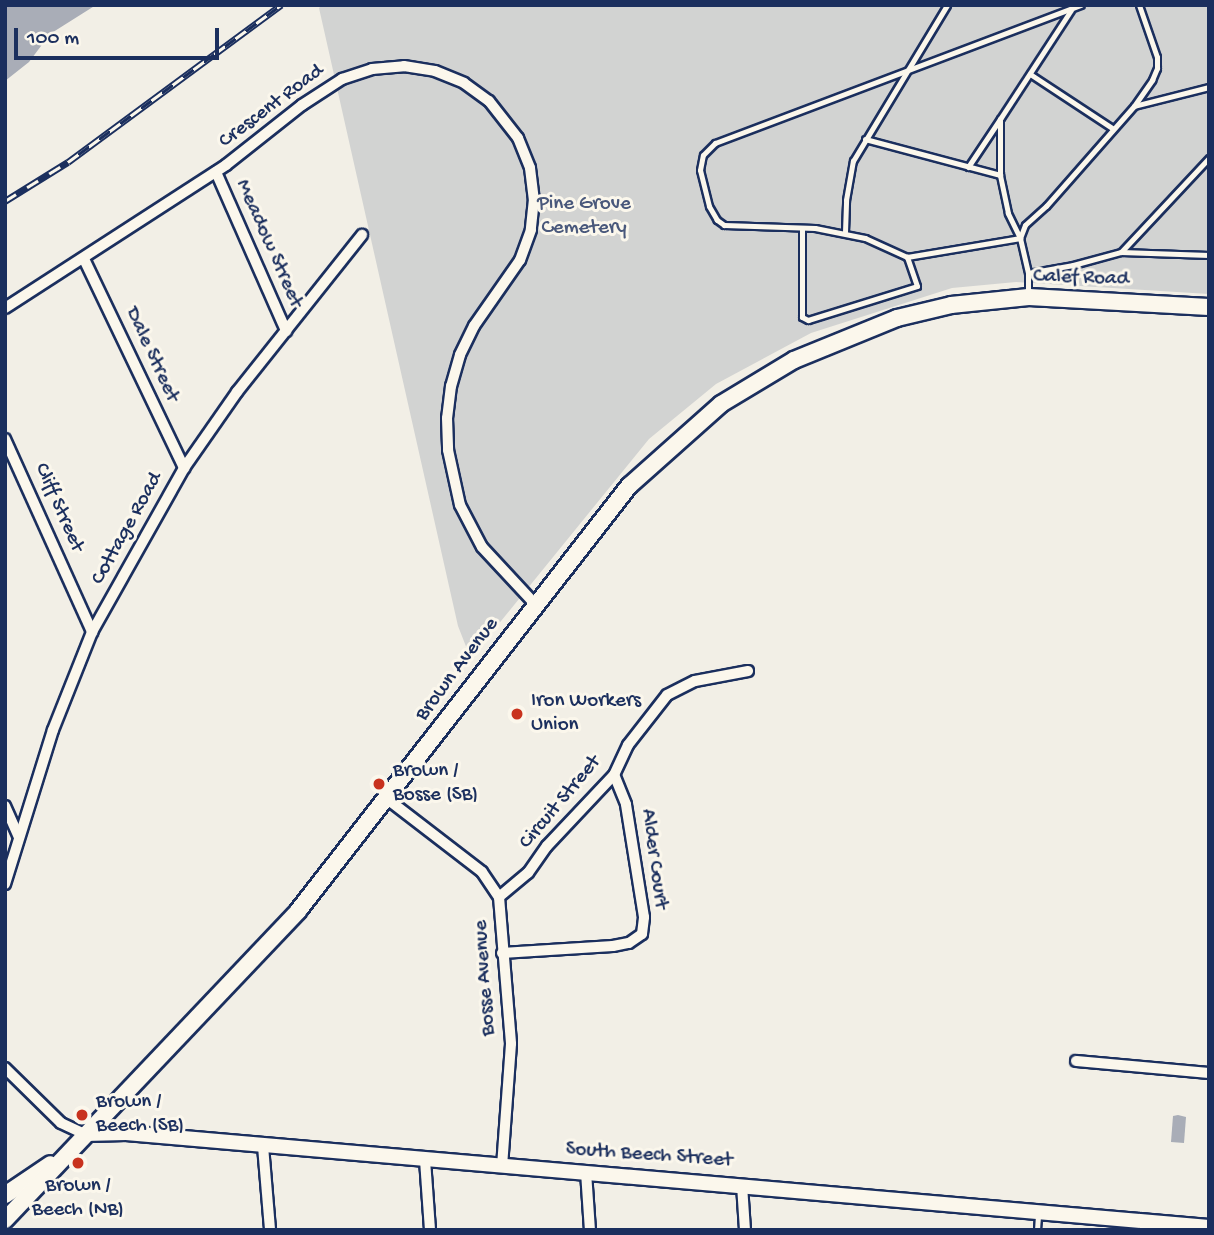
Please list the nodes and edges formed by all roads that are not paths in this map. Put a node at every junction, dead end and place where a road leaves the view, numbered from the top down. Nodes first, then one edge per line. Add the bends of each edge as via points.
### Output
1 (947, 5) edge
2 (1081, 5) edge
3 (1139, 5) edge
4 (1072, 9) junction
5 (910, 68) junction
6 (1030, 74) junction
7 (1209, 87) edge
8 (1134, 106) junction
9 (1000, 119) junction
10 (1112, 128) junction
11 (865, 139) junction
12 (1209, 158) edge
13 (968, 167) junction
14 (216, 172) junction
15 (1000, 176) junction
16 (802, 228) junction
17 (845, 232) junction
18 (362, 235) dead end
19 (1020, 238) junction
20 (1121, 252) junction
21 (1209, 255) edge
22 (907, 257) junction
23 (85, 259) junction
24 (1028, 273) junction
25 (1028, 297) junction
26 (951, 305) joint
27 (1209, 307) edge
28 (5, 308) edge
29 (286, 331) junction
30 (5, 439) edge
31 (184, 468) junction
32 (535, 604) junction
33 (92, 632) junction
34 (748, 671) dead end
35 (614, 775) junction
36 (386, 798) junction
37 (5, 806) edge
38 (19, 837) junction
39 (5, 884) edge
40 (499, 897) junction
41 (502, 953) junction
42 (1076, 1061) dead end
43 (5, 1068) edge
44 (1209, 1073) edge
45 (85, 1135) junction
46 (262, 1146) junction
47 (64, 1155) junction
48 (425, 1160) junction
49 (502, 1166) junction
50 (586, 1172) junction
51 (742, 1185) junction
52 (5, 1195) edge
53 (1038, 1212) junction
54 (5, 1220) edge
55 (1158, 1226) edge
56 (1209, 1227) edge
57 (270, 1230) edge
58 (430, 1230) edge
59 (590, 1230) edge
60 (745, 1230) edge
61 (1037, 1230) edge

1 - 5 lane
2 - 4 lane
3 - 8 lane via 1157,68
4 - 5 lane
4 - 6 lane
5 - 11 lane
5 - 16 lane via 715,143 703,155 700,170 717,220 724,225
6 - 9 lane
6 - 10 lane
7 - 8 lane
8 - 10 lane
9 - 13 lane
9 - 15 lane
10 - 19 lane via 1025,225
11 - 13 lane
11 - 17 lane via 849,175
12 - 20 lane
13 - 15 lane
14 - 23 street, Crescent Road
14 - 29 street, Meadow Street
14 - 32 street, Crescent Road via 328,86 372,69 412,67 450,76 483,96 510,125 530,167 531,230 520,260 474,326 460,355 451,386 447,434 454,483 470,526 482,547
15 - 19 lane via 1008,213
16 - 17 lane
16 - 22 lane via 802,317 808,320 917,286
17 - 22 lane
18 - 29 street, Cottage Road
19 - 22 lane
19 - 24 lane
20 - 21 lane
20 - 24 lane
23 - 28 street, Crescent Road
23 - 31 street, Dale Street
24 - 25 lane
25 - 26 main road, Calef Road
25 - 27 main road, Calef Road
26 - 32 main road, Brown Avenue via 897,318 794,360 721,404 629,486
29 - 31 street, Cottage Road
30 - 33 street, Cliff Street
31 - 33 street, Cottage Road
32 - 36 main road, Brown Avenue
33 - 38 street, Cottage Road via 53,730
34 - 35 street, Circuit Street via 695,681 667,695 628,745
35 - 40 street, Circuit Street via 547,846 528,873
35 - 41 street, Alder Court via 626,804 642,905 642,934 613,946
36 - 40 street, Bosse Avenue via 482,872
36 - 45 main road, Brown Avenue via 298,911
37 - 38 street
38 - 39 street, Cottage Road
40 - 41 street, Bosse Avenue
41 - 49 street, Bosse Avenue via 511,1044
42 - 44 street
43 - 45 street via 61,1123
45 - 46 street, South Beech Street via 127,1133
45 - 47 main road, Brown Avenue
46 - 48 street, South Beech Street
46 - 57 street
47 - 52 main road, Brown Avenue
47 - 54 main road, Brown Avenue
48 - 49 street, South Beech Street
48 - 58 street
49 - 50 street, South Beech Street
50 - 51 street, South Beech Street
50 - 59 street
51 - 53 street, South Beech Street
51 - 60 street
53 - 55 street, South Beech Street
53 - 61 lane
55 - 56 street, South Beech Street

